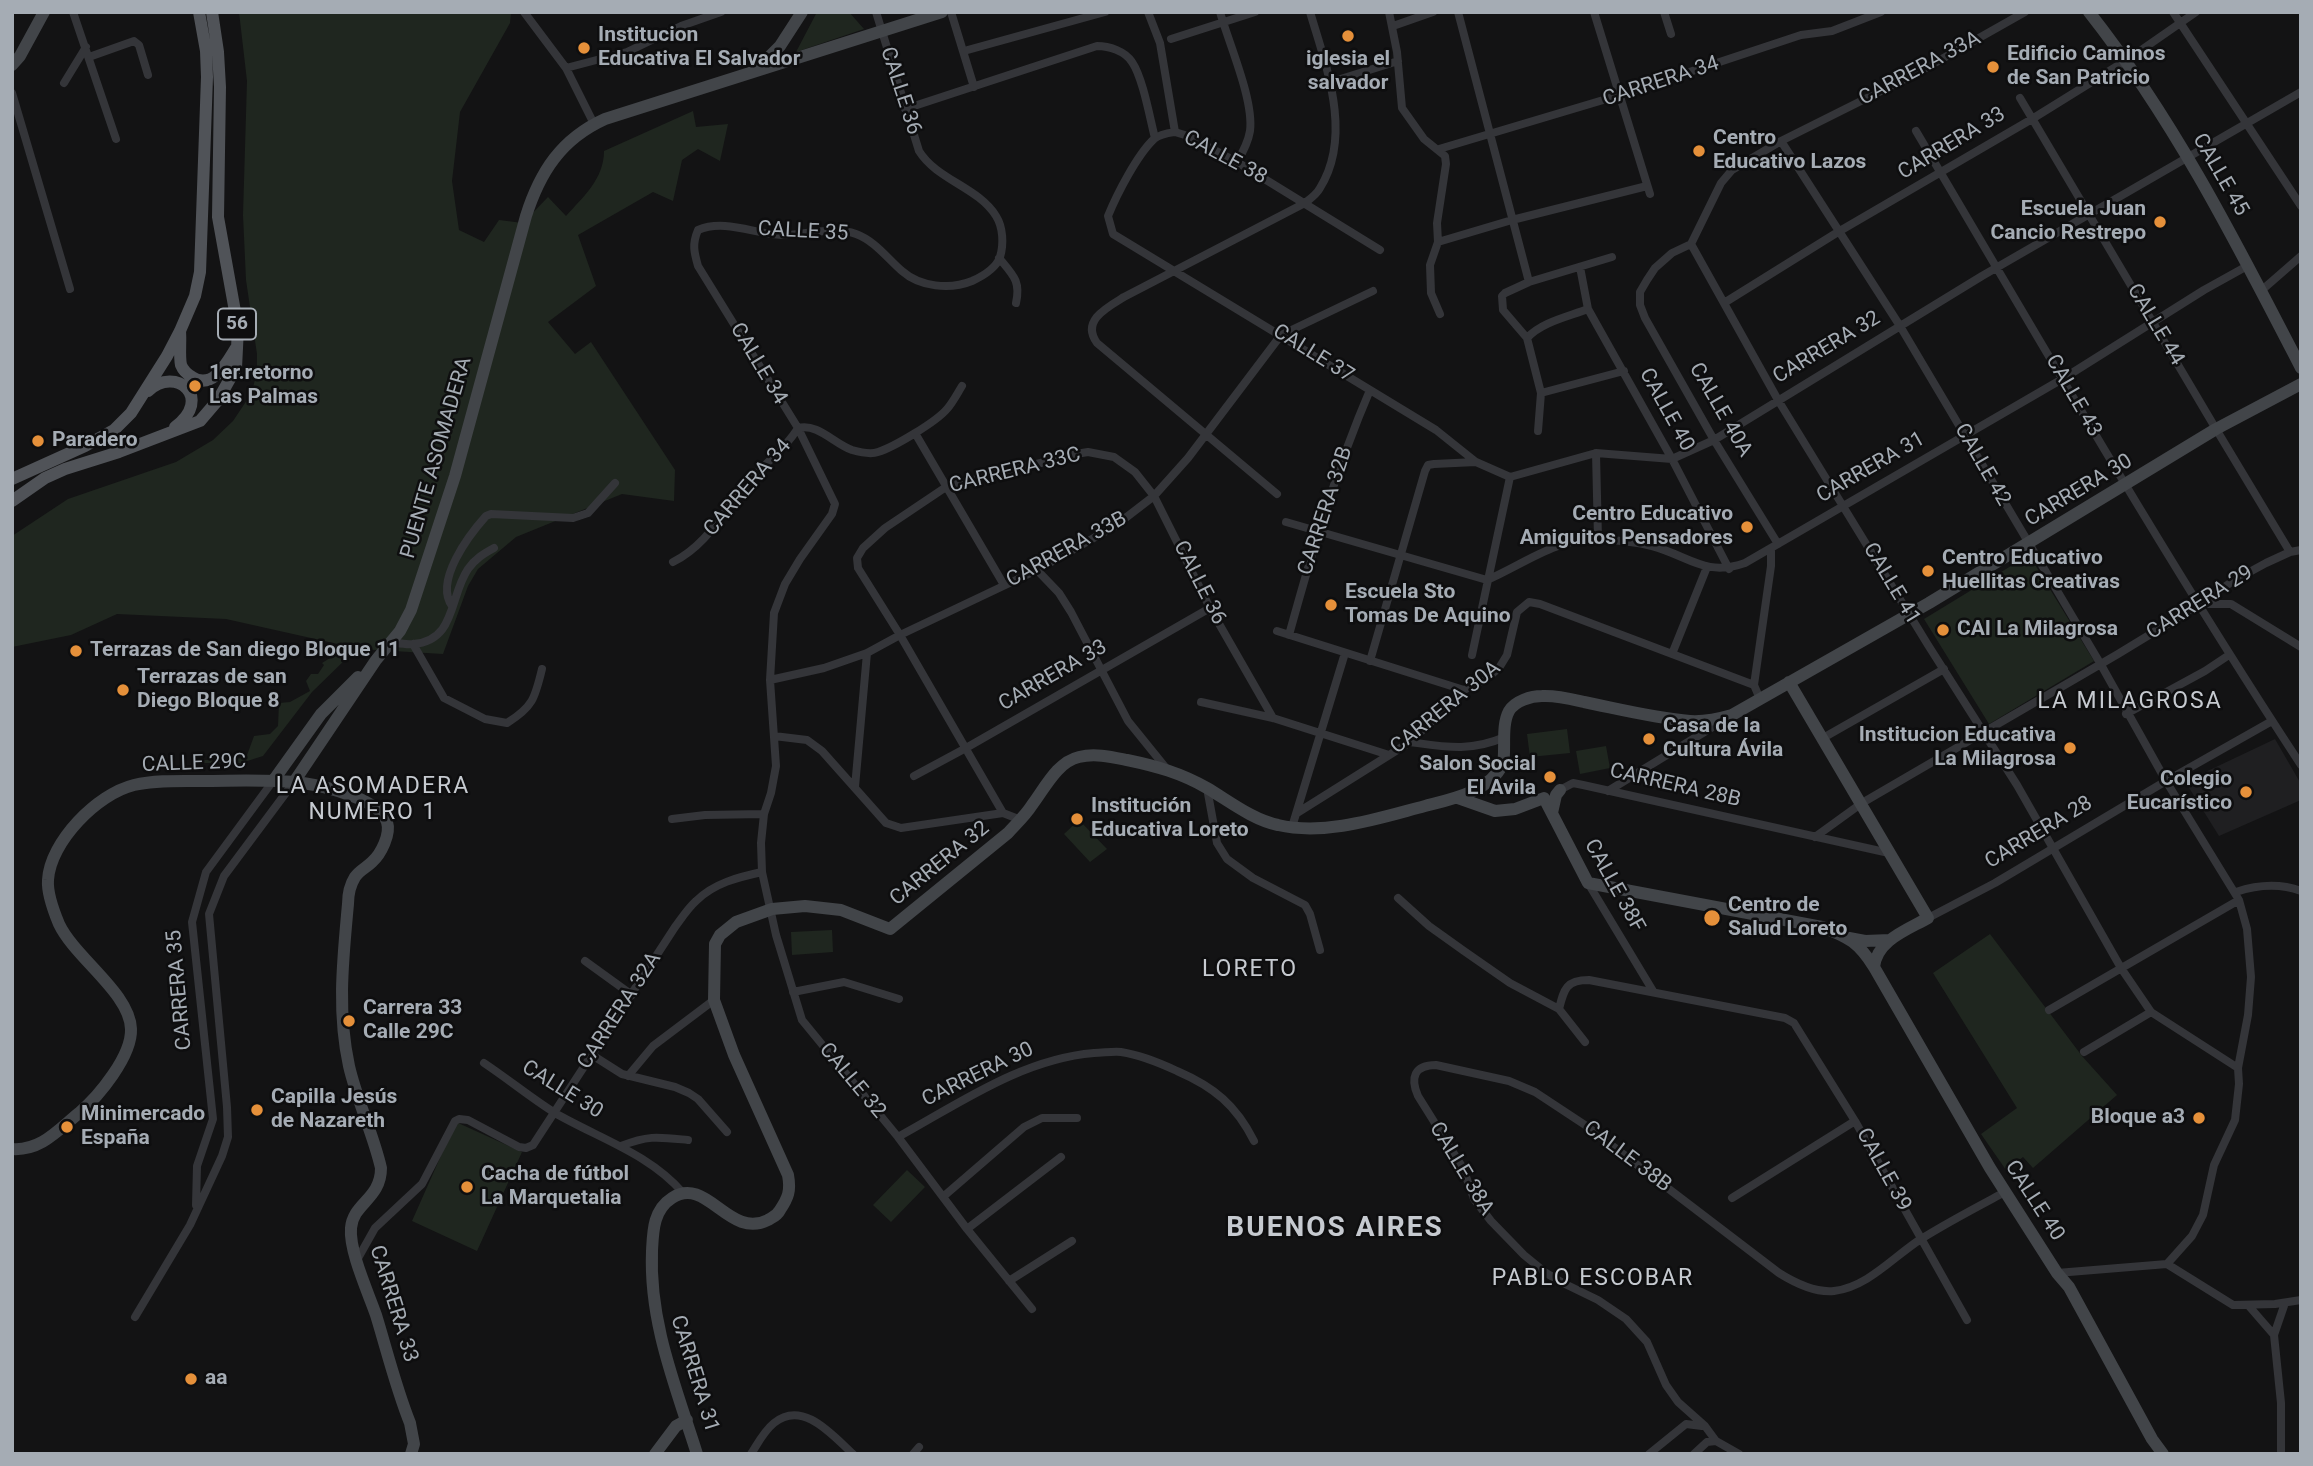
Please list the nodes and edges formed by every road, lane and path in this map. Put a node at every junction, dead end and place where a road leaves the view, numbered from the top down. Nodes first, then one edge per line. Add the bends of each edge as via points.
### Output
1 (44, 12) edge
2 (73, 12) edge
3 (199, 12) edge
4 (212, 12) edge
5 (524, 12) edge
6 (721, 12) edge
7 (802, 12) edge
8 (876, 12) edge
9 (942, 12) edge
10 (951, 12) edge
11 (1105, 12) edge
12 (1148, 12) edge
13 (1220, 12) edge
14 (1255, 12) edge
15 (1310, 12) edge
16 (1389, 12) edge
17 (1433, 12) edge
18 (1458, 12) edge
19 (1594, 12) edge
20 (1664, 12) edge
21 (1881, 12) edge
22 (2025, 12) edge
23 (2089, 12) edge
24 (2173, 12) edge
25 (2196, 12) edge
26 (1222, 22) junction
27 (2180, 23) junction
28 (1392, 26) junction
29 (882, 32) junction
30 (1671, 34) dead end
31 (1171, 38) dead end
32 (86, 47) junction
33 (964, 51) junction
34 (89, 57) junction
35 (2127, 60) junction
36 (1398, 61) junction
37 (12, 65) edge
38 (566, 68) junction
39 (755, 71) junction
40 (148, 75) dead end
41 (1331, 82) junction
42 (64, 83) dead end
43 (974, 87) junction
44 (2301, 92) edge
45 (12, 93) edge
46 (1620, 96) junction
47 (2020, 98) dead end
48 (905, 109) junction
49 (2032, 119) junction
50 (2245, 122) junction
51 (594, 124) junction
52 (1916, 131) dead end
53 (1175, 132) junction
54 (1490, 133) junction
55 (1155, 138) junction
56 (116, 139) dead end
57 (1781, 141) junction
58 (1438, 149) junction
59 (2187, 156) junction
60 (1237, 162) junction
61 (1941, 173) junction
62 (1305, 204) junction
63 (2301, 206) edge
64 (2088, 213) junction
65 (1512, 220) junction
66 (706, 227) joint
67 (1838, 232) junction
68 (1438, 242) junction
69 (1691, 244) junction
70 (1380, 250) dead end
71 (2301, 256) edge
72 (1612, 257) dead end
73 (999, 258) junction
74 (2249, 265) junction
75 (1580, 267) junction
76 (1997, 268) junction
77 (1175, 270) junction
78 (1529, 282) junction
79 (70, 289) dead end
80 (2262, 290) junction
81 (1373, 291) dead end
82 (1016, 303) dead end
83 (1724, 303) junction
84 (1588, 309) junction
85 (1440, 314) dead end
86 (2154, 323) junction
87 (1900, 326) junction
88 (180, 331) junction
89 (1281, 335) junction
90 (1527, 338) junction
91 (238, 345) junction
92 (2301, 368) edge
93 (1623, 371) junction
94 (2064, 378) junction
95 (2301, 384) edge
96 (962, 386) dead end
97 (1370, 390) junction
98 (1541, 393) junction
99 (142, 396) junction
100 (1778, 400) junction
101 (798, 428) junction
102 (2216, 429) junction
103 (1538, 431) dead end
104 (167, 433) junction
105 (915, 433) junction
106 (1208, 434) junction
107 (1964, 435) junction
108 (1714, 440) junction
109 (1596, 453) junction
110 (1114, 457) joint
111 (1671, 459) junction
112 (1476, 462) junction
113 (1510, 477) junction
114 (12, 479) edge
115 (615, 483) dead end
116 (2126, 485) junction
117 (946, 487) junction
118 (1277, 494) dead end
119 (1154, 496) junction
120 (12, 501) edge
121 (835, 504) joint
122 (1843, 506) junction
123 (1286, 522) dead end
124 (1318, 533) junction
125 (1598, 539) junction
126 (2028, 544) junction
127 (1775, 546) junction
128 (494, 548) dead end
129 (2301, 550) edge
130 (2290, 552) junction
131 (1399, 555) junction
132 (673, 562) dead end
133 (1707, 567) junction
134 (1037, 569) junction
135 (1729, 569) junction
136 (1487, 580) junction
137 (1003, 585) junction
138 (2200, 604) junction
139 (452, 606) junction
140 (1210, 608) junction
141 (1909, 614) junction
142 (400, 631) joint
143 (1277, 631) dead end
144 (900, 635) junction
145 (1289, 635) junction
146 (391, 642) junction
147 (413, 644) junction
148 (2301, 647) edge
149 (867, 653) junction
150 (1345, 653) junction
151 (1672, 654) junction
152 (1472, 655) dead end
153 (2229, 655) junction
154 (376, 660) junction
155 (1370, 661) junction
156 (2100, 663) junction
157 (542, 669) dead end
158 (1944, 669) junction
159 (1100, 671) junction
160 (770, 680) junction
161 (1789, 682) junction
162 (1754, 685) junction
163 (1464, 690) junction
164 (1760, 699) junction
165 (1201, 702) dead end
166 (2126, 714) junction
167 (1732, 715) junction
168 (1273, 718) junction
169 (2272, 721) junction
170 (1985, 733) junction
171 (1321, 735) junction
172 (774, 736) junction
173 (1823, 738) junction
174 (1501, 741) junction
175 (1410, 742) junction
176 (966, 748) junction
177 (1389, 755) junction
178 (2301, 765) edge
179 (1166, 768) junction
180 (914, 776) dead end
181 (273, 781) junction
182 (2166, 781) junction
183 (294, 782) junction
184 (1486, 783) junction
185 (855, 787) junction
186 (1207, 788) junction
187 (1560, 790) junction
188 (1608, 791) junction
189 (1458, 798) junction
190 (1544, 798) junction
191 (1862, 803) junction
192 (1487, 807) junction
193 (1003, 813) junction
194 (1297, 813) junction
195 (1552, 813) junction
196 (764, 814) junction
197 (672, 819) dead end
198 (1021, 820) junction
199 (242, 821) junction
200 (1292, 828) junction
201 (259, 829) junction
202 (1815, 837) junction
203 (2053, 848) junction
204 (1889, 853) junction
205 (378, 855) joint
206 (762, 872) junction
207 (1588, 883) junction
208 (2301, 891) edge
209 (2238, 896) junction
210 (1398, 898) dead end
211 (772, 909) junction
212 (1928, 918) junction
213 (1849, 938) junction
214 (1891, 939) junction
215 (1320, 950) dead end
216 (585, 961) dead end
217 (1874, 967) junction
218 (2121, 968) junction
219 (1653, 991) junction
220 (793, 992) junction
221 (632, 995) junction
222 (714, 999) junction
223 (899, 999) dead end
224 (1559, 1009) junction
225 (2049, 1010) dead end
226 (2151, 1012) junction
227 (1585, 1042) dead end
228 (2084, 1052) dead end
229 (592, 1055) junction
230 (484, 1063) dead end
231 (2238, 1068) junction
232 (1419, 1069) joint
233 (628, 1076) junction
234 (554, 1112) junction
235 (1077, 1118) dead end
236 (1855, 1121) junction
237 (727, 1132) dead end
238 (898, 1137) junction
239 (688, 1140) dead end
240 (1254, 1141) dead end
241 (621, 1146) junction
242 (12, 1149) edge
243 (1061, 1157) dead end
244 (2005, 1192) junction
245 (682, 1193) junction
246 (944, 1196) junction
247 (1732, 1198) dead end
248 (196, 1209) junction
249 (777, 1214) joint
250 (967, 1229) junction
251 (1921, 1239) junction
252 (1072, 1241) dead end
253 (357, 1260) junction
254 (2167, 1264) junction
255 (2057, 1273) junction
256 (1009, 1281) junction
257 (2301, 1300) edge
258 (2285, 1303) junction
259 (2248, 1305) junction
260 (1032, 1309) dead end
261 (135, 1317) dead end
262 (1967, 1320) dead end
263 (2274, 1335) junction
264 (687, 1420) junction
265 (1705, 1426) junction
266 (1716, 1441) junction
267 (411, 1454) edge
268 (655, 1454) edge
269 (697, 1454) edge
270 (751, 1454) edge
271 (853, 1454) edge
272 (1649, 1454) edge
273 (1693, 1454) edge
274 (1739, 1454) edge
275 (2163, 1454) edge
276 (2281, 1454) edge

1 - 37 street
2 - 32 street
3 - 88 main road, 56 via 207,77 202,250 195,296
4 - 91 main road, 56 via 220,87 218,217
5 - 38 street
6 - 38 street via 627,52
7 - 39 street via 780,46
8 - 29 street, CALLE 36
9 - 29 street, PUENTE ASOMADERA
10 - 33 street
11 - 33 street
12 - 53 street, CALLE 38 via 1160,43
13 - 26 street
14 - 26 street
15 - 41 street
16 - 28 street
17 - 28 street
18 - 54 street
19 - 46 street
20 - 30 street
21 - 46 street, CARRERA 34
22 - 57 street, CARRERA 33A
23 - 35 street, CALLE 45
24 - 27 street
25 - 27 street, CARRERA 33
26 - 31 street
26 - 60 street via 1249,105 1250,129
27 - 35 street, CARRERA 33
27 - 50 street
28 - 36 street
29 - 39 street, PUENTE ASOMADERA
29 - 48 street, CALLE 36
32 - 34 street
32 - 42 street
33 - 43 street
34 - 40 street via 134,41
34 - 56 street
35 - 49 street, CARRERA 33
35 - 59 street, CALLE 45
36 - 41 street
36 - 58 street via 1402,108 1424,139
38 - 51 street
39 - 51 street, PUENTE ASOMADERA
41 - 62 street via 1336,120 1329,166 1320,189
43 - 48 street
43 - 55 street via 1107,46 1132,62
44 - 50 street, CARRERA 32
45 - 79 street
46 - 54 street, CARRERA 34
46 - 65 street via 1649,190
47 - 49 street, CALLE 44
48 - 73 street, CALLE 36 via 925,161 994,213 1002,235
49 - 61 street, CARRERA 33
49 - 64 street, CALLE 44
50 - 59 street, CARRERA 32
50 - 63 street
51 - 142 street, PUENTE ASOMADERA via 553,158 536,186 455,476 420,587
52 - 61 street, CALLE 43
53 - 55 street
53 - 60 street, CALLE 38
54 - 58 street, CARRERA 34
54 - 65 street
55 - 77 street, CALLE 37 via 1126,178 1108,216 1113,234
57 - 67 street, CALLE 42
57 - 69 street, CARRERA 33A via 1732,170
58 - 68 street via 1446,164
59 - 64 street, CARRERA 32
59 - 74 street, CALLE 45
60 - 62 street, CALLE 38
61 - 67 street, CARRERA 33
61 - 76 street, CALLE 43
62 - 70 street, CALLE 38
62 - 77 street
64 - 76 street, CARRERA 32
64 - 86 street, CALLE 44
65 - 68 street
65 - 78 street
66 - 73 street, CALLE 35 via 787,235 855,234 904,273 937,286 967,283 984,275
66 - 101 street, CALLE 34 via 698,230 693,242 698,266
67 - 83 street, CARRERA 33
67 - 87 street, CALLE 42
68 - 85 street via 1430,280
69 - 83 street, CALLE 41
69 - 108 street, CALLE 40A via 1655,268 1640,292 1640,305
71 - 80 street
72 - 75 street
73 - 82 street via 1016,281
74 - 80 street, CALLE 45
74 - 86 street, CARRERA 31
75 - 78 street
75 - 84 street, CALLE 40
76 - 87 street, CARRERA 32
76 - 94 street, CALLE 43
77 - 89 street, CALLE 37
77 - 106 street via 1106,308 1091,327 1091,335
78 - 90 street via 1502,296 1503,310
80 - 92 street, CALLE 45
81 - 89 street, CARRERA 33B
83 - 100 street, CALLE 41
84 - 90 street via 1534,330
84 - 93 street, CALLE 40
86 - 94 street, CARRERA 31
86 - 102 street, CALLE 44
87 - 100 street, CARRERA 32
87 - 107 street, CALLE 42
88 - 91 main road via 181,364 198,381 209,380 221,370
88 - 99 main road, 56
89 - 97 street, CALLE 37
89 - 106 street, CARRERA 33B
90 - 98 street
91 - 104 main road, 56 via 236,368 211,410 200,421
93 - 98 street
93 - 111 street, CALLE 40
94 - 107 street, CARRERA 31
94 - 116 street, CALLE 43
95 - 102 street, CARRERA 30
96 - 105 street, CARRERA 34 via 945,412
97 - 112 street, CALLE 37 via 1436,430
97 - 124 street, CARRERA 32B
98 - 103 street
99 - 104 main road via 171,381 192,396 190,414
99 - 114 main road, 56 via 114,430
100 - 108 street, CARRERA 32
100 - 122 street, CALLE 41
101 - 105 street, CARRERA 34 via 814,428 848,448 870,453
101 - 121 street, CALLE 34
101 - 132 street, CARRERA 34 via 789,443 748,482 710,533 689,554
102 - 116 street, CARRERA 30
102 - 130 street, CALLE 44
104 - 120 main road, 56 via 45,478
105 - 117 street
106 - 118 street
106 - 119 street, CARRERA 33B
107 - 122 street, CARRERA 31
107 - 126 street, CALLE 42
108 - 111 street, CARRERA 32
108 - 127 street, CALLE 40A
109 - 111 street, CARRERA 32
109 - 113 street, CARRERA 32
109 - 125 street
110 - 117 street, CARRERA 33C via 1076,454
110 - 119 street, CALLE 36 via 1135,472
111 - 135 street, CALLE 40
112 - 113 street, CALLE 37
112 - 131 street via 1428,465
113 - 136 street
115 - 139 street via 582,516 485,516 450,570 447,594
116 - 126 street, CARRERA 30
116 - 138 street, CALLE 43
117 - 137 street
117 - 144 street, CARRERA 33C via 885,528 857,558 858,568
119 - 134 street, CARRERA 33B via 1115,526
119 - 140 street, CALLE 36
121 - 160 street, CALLE 32 via 785,584 774,613
122 - 127 street, CARRERA 31
122 - 141 street, CALLE 41
123 - 124 street
124 - 131 street
124 - 145 street, CARRERA 32B
125 - 133 street, CARRERA 31 via 1651,546
125 - 136 street, CARRERA 31 via 1547,548
126 - 141 street, CARRERA 30
126 - 156 street, CALLE 42
127 - 135 street, CARRERA 31
127 - 162 street
128 - 139 street via 468,569
129 - 130 street, CARRERA 29
130 - 138 street, CARRERA 29
131 - 136 street
131 - 155 street
133 - 135 street, CARRERA 31
133 - 151 street
134 - 137 street, CARRERA 33B
134 - 159 street via 1071,612
136 - 152 street
137 - 144 street, CARRERA 33B
138 - 148 street via 2231,604
138 - 153 street, CALLE 43
138 - 156 street, CARRERA 29
139 - 147 street via 442,633
140 - 159 street, CARRERA 33
140 - 168 street, CALLE 36
141 - 158 street, CALLE 41
141 - 161 street, CARRERA 30
142 - 146 street, CARRERA 35
143 - 145 street
144 - 149 street, CARRERA 33B
144 - 176 street
145 - 150 street
146 - 147 street
146 - 154 street, CARRERA 35
147 - 157 street via 444,698 485,719 507,723 526,712
149 - 160 street, CARRERA 33B
149 - 185 street
150 - 155 street
150 - 171 street
151 - 162 street
151 - 163 street, CARRERA 30A via 1529,602 1517,612 1504,662 1485,680
153 - 166 street
153 - 169 street, CALLE 43
154 - 181 street, CARRERA 35 via 321,714
154 - 183 street, CARRERA 35
155 - 163 street
156 - 166 street, CALLE 42
156 - 170 street, CARRERA 29
158 - 170 street, CALLE 41
158 - 173 street
159 - 176 street, CARRERA 33
159 - 179 street via 1128,721
160 - 172 street, CALLE 32
161 - 164 street, CARRERA 30
161 - 173 street
162 - 164 street
163 - 175 street, CARRERA 30A
164 - 167 street, CARRERA 30
165 - 168 street
166 - 182 street, CALLE 42
167 - 174 street, CARRERA 30 via 1692,722 1541,696 1514,706
167 - 188 street, CARRERA 30
168 - 171 street
169 - 178 street, CALLE 43
169 - 182 street, CARRERA 28
170 - 191 street, CARRERA 29
170 - 203 street, CALLE 41
171 - 177 street
171 - 194 street
172 - 185 street via 807,740
172 - 196 street, CALLE 32 via 776,766
173 - 191 street
174 - 175 street via 1458,749
174 - 184 street, CARRERA 30 via 1503,764
175 - 177 street, CARRERA 30A
176 - 180 street, CARRERA 33
176 - 193 street
177 - 194 street, CARRERA 30A
179 - 186 street, CARRERA 30
179 - 198 street, CARRERA 32 via 1092,755 1077,757 1048,781
181 - 183 street, CALLE 29C
181 - 199 street, CARRERA 35
181 - 242 street, CALLE 29C via 134,785 108,797 77,821 61,842 47,883 57,917 75,949 122,1002 129,1016 130,1043 108,1080 83,1109 43,1143 31,1149
182 - 203 street, CARRERA 28
182 - 209 street, CALLE 42
183 - 201 street, CARRERA 35
183 - 205 street, CALLE 29C via 333,788 380,812 388,824
184 - 189 street, CARRERA 30
184 - 192 street via 1481,793
185 - 193 street via 886,823 901,828
186 - 200 street, CARRERA 30 via 1275,825
186 - 215 street via 1217,843 1227,859 1304,905
187 - 188 street, CARRERA 28B via 1573,783
187 - 190 street, CARRERA 28B
187 - 195 street
188 - 202 street, CARRERA 28B
189 - 192 street, CARRERA 28B
189 - 200 street, CARRERA 30 via 1374,819
190 - 192 street, CARRERA 28B via 1515,809
190 - 195 street, CALLE 38F
191 - 202 street, CARRERA 29
191 - 204 street
193 - 198 street
194 - 200 street
195 - 207 street, CALLE 38F
196 - 197 street
196 - 206 street, CALLE 32
198 - 211 street, CARRERA 32 via 890,929 841,910
199 - 201 street
199 - 248 street, CARRERA 35 via 206,872 192,922 212,1119 197,1166
201 - 248 street, CARRERA 35 via 224,876 209,914 228,1137
202 - 204 street, CARRERA 28B
203 - 212 street, CARRERA 28
203 - 218 street, CALLE 41
204 - 212 street
205 - 253 street, CARRERA 33 via 361,869 348,893 342,961 341,1011 349,1067 382,1168 381,1181 350,1230
206 - 211 street, CALLE 32
206 - 221 street, CARRERA 32A via 715,887 696,901
207 - 213 street via 1822,928
207 - 219 street, CALLE 38F
208 - 209 street via 2274,885 2250,887
209 - 218 street
209 - 231 street, CALLE 42 via 2247,929 2251,977
210 - 224 street via 1482,964
211 - 220 street, CALLE 32
211 - 222 street, CARRERA 32 via 736,922 720,935 715,944
212 - 214 street, CARRERA 28
213 - 214 street
213 - 217 street, CALLE 40
214 - 217 street, CARRERA 28 via 1878,951
216 - 221 street
217 - 244 street, CALLE 40
218 - 225 street
218 - 226 street, CALLE 41
219 - 224 street via 1576,980 1568,985
219 - 236 street, CALLE 39 via 1794,1023
220 - 223 street via 844,982
220 - 238 street, CALLE 32 via 802,1020
221 - 229 street, CARRERA 32A
222 - 233 street via 653,1046
222 - 249 street, CARRERA 32 via 788,1175 789,1197
224 - 227 street
226 - 228 street
226 - 231 street, CALLE 41
229 - 233 street
229 - 234 street, CARRERA 32A
230 - 234 street, CALLE 30
231 - 254 street, CALLE 42 via 2235,1120 2214,1165 2203,1214 2192,1236
232 - 251 street, CALLE 38B via 1436,1065 1509,1081 1535,1092 1798,1284 1818,1290 1847,1288
232 - 265 street, CALLE 38A via 1413,1078 1418,1096 1463,1168 1474,1199 1491,1221 1546,1273 1626,1319 1647,1342 1678,1402
233 - 237 street via 690,1093
234 - 241 street, CALLE 30
234 - 253 street, CARRERA 32A via 533,1145 526,1148 468,1121 455,1121 422,1184 375,1228
235 - 246 street via 1042,1118 1024,1126
236 - 247 street
236 - 251 street, CALLE 39
238 - 240 street, CARRERA 30 via 1044,1062 1119,1052 1198,1080 1223,1097
238 - 246 street, CALLE 32
239 - 241 street via 656,1136
241 - 245 street, CALLE 30 via 673,1181
243 - 250 street
244 - 251 street
244 - 255 street, CALLE 40
245 - 249 street, CALLE 30 via 706,1199 749,1225
245 - 264 street, CARRERA 31 via 661,1208 655,1220 652,1287 665,1357
246 - 250 street, CALLE 32
248 - 261 street, CARRERA 35
250 - 256 street, CALLE 32
251 - 262 street, CALLE 39
252 - 256 street
253 - 267 street, CARRERA 33 via 410,1423
254 - 255 street
254 - 259 street via 2233,1305
255 - 275 street, CALLE 40
256 - 260 street, CALLE 32
257 - 258 street
258 - 259 street
258 - 263 street
259 - 263 street
263 - 276 street
264 - 268 street via 676,1426
264 - 269 street, CARRERA 31
265 - 266 street, CALLE 38A
265 - 272 street via 1686,1424
266 - 273 street via 1707,1442
266 - 274 street, CALLE 38A
270 - 271 street via 775,1422 793,1414 812,1419

